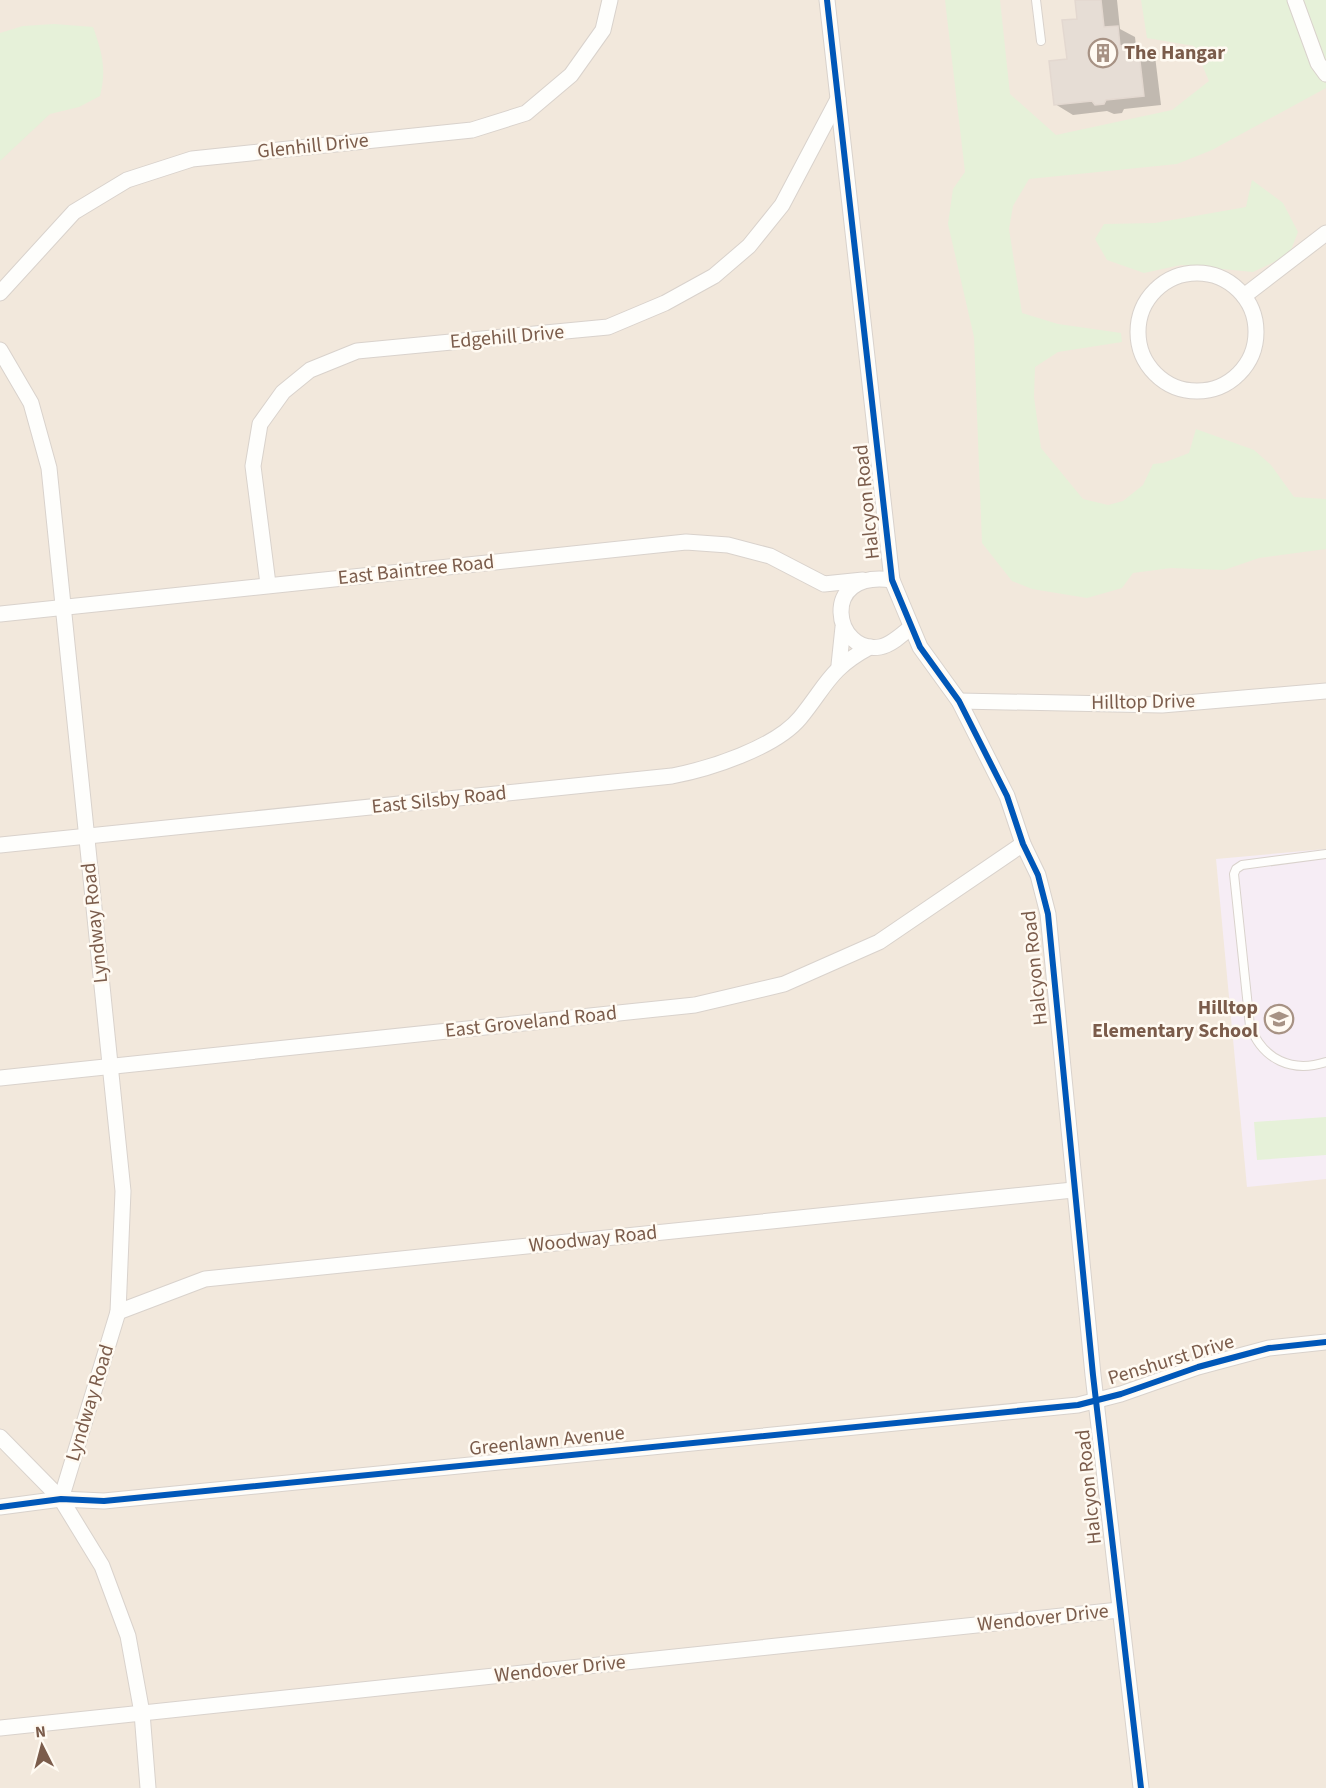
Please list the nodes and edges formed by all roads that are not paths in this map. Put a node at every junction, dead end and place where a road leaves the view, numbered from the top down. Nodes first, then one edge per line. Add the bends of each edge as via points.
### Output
1 (610, 0) edge
2 (827, 0) edge
3 (1036, 0) edge
4 (1295, 0) edge
5 (1041, 41) dead end
6 (1326, 74) edge
7 (838, 99) junction
8 (1326, 233) edge
9 (0, 293) edge
10 (1244, 296) junction
11 (0, 350) edge
12 (863, 580) junction
13 (892, 580) junction
14 (268, 584) junction
15 (824, 584) junction
16 (63, 608) junction
17 (0, 614) edge
18 (842, 621) junction
19 (911, 627) junction
20 (870, 647) junction
21 (839, 665) junction
22 (1326, 691) edge
23 (959, 701) junction
24 (86, 834) junction
25 (1023, 844) junction
26 (0, 845) edge
27 (1326, 854) edge
28 (1326, 1062) edge
29 (110, 1066) junction
30 (0, 1078) edge
31 (1073, 1190) junction
32 (118, 1312) junction
33 (1326, 1342) edge
34 (1096, 1399) junction
35 (0, 1437) edge
36 (61, 1499) junction
37 (0, 1506) edge
38 (1119, 1610) junction
39 (142, 1713) junction
40 (0, 1728) edge
41 (148, 1788) edge
42 (1141, 1788) edge

1 - 9 street, Glenhill Drive via 603,30 571,75 526,113 472,129 192,159 127,180 74,212
2 - 7 street, Halcyon Road
3 - 5 lane
4 - 6 street via 1318,63
7 - 13 street, Halcyon Road
7 - 14 street, Edgehill Drive via 782,205 749,246 714,276 665,303 608,327 357,351 310,370 283,392 260,424 253,466
8 - 10 street
10 - 10 street via 1228,281 1210,274 1173,277 1159,286 1138,318 1137,336 1148,366 1165,383 1193,392 1217,388 1236,377 1249,362 1255,346 1256,321
11 - 16 street, Lyndway Road via 31,403 49,468
12 - 13 street
12 - 15 street
12 - 18 street via 845,594
13 - 19 street, Halcyon Road
14 - 15 street, East Baintree Road via 687,542 728,545 770,556
14 - 16 street, East Baintree Road
15 - 18 street
16 - 17 street, East Baintree Road
16 - 24 street, Lyndway Road
18 - 20 street via 849,636
18 - 21 street
19 - 20 street via 881,646
19 - 23 street, Halcyon Road via 920,647
20 - 21 street, East Silsby Road
21 - 24 street, East Silsby Road via 799,720 758,748 707,769 672,776
22 - 23 street, Hilltop Drive via 1162,705
23 - 25 street, Halcyon Road via 1008,795
24 - 26 street, East Silsby Road
24 - 29 street, Lyndway Road
25 - 29 street, East Groveland Road via 879,942 784,984 695,1005
25 - 31 street, Halcyon Road via 1038,875 1048,914
27 - 28 lane via 1242,865 1234,874 1254,1035 1262,1048 1284,1064 1305,1067
29 - 30 street, East Groveland Road
29 - 32 street, Lyndway Road via 123,1191
31 - 32 street, Woodway Road via 205,1279
31 - 34 street, Halcyon Road
32 - 36 street, Lyndway Road
33 - 34 street, Penshurst Drive via 1269,1348
34 - 36 street, Greenlawn Avenue via 1078,1405 128,1498
34 - 38 street, Halcyon Road
35 - 36 street
36 - 37 street, Greenlawn Avenue
36 - 39 street via 102,1566 128,1636
38 - 39 street, Wendover Drive
38 - 42 street, Halcyon Road
39 - 40 street, Wendover Drive
39 - 41 street

